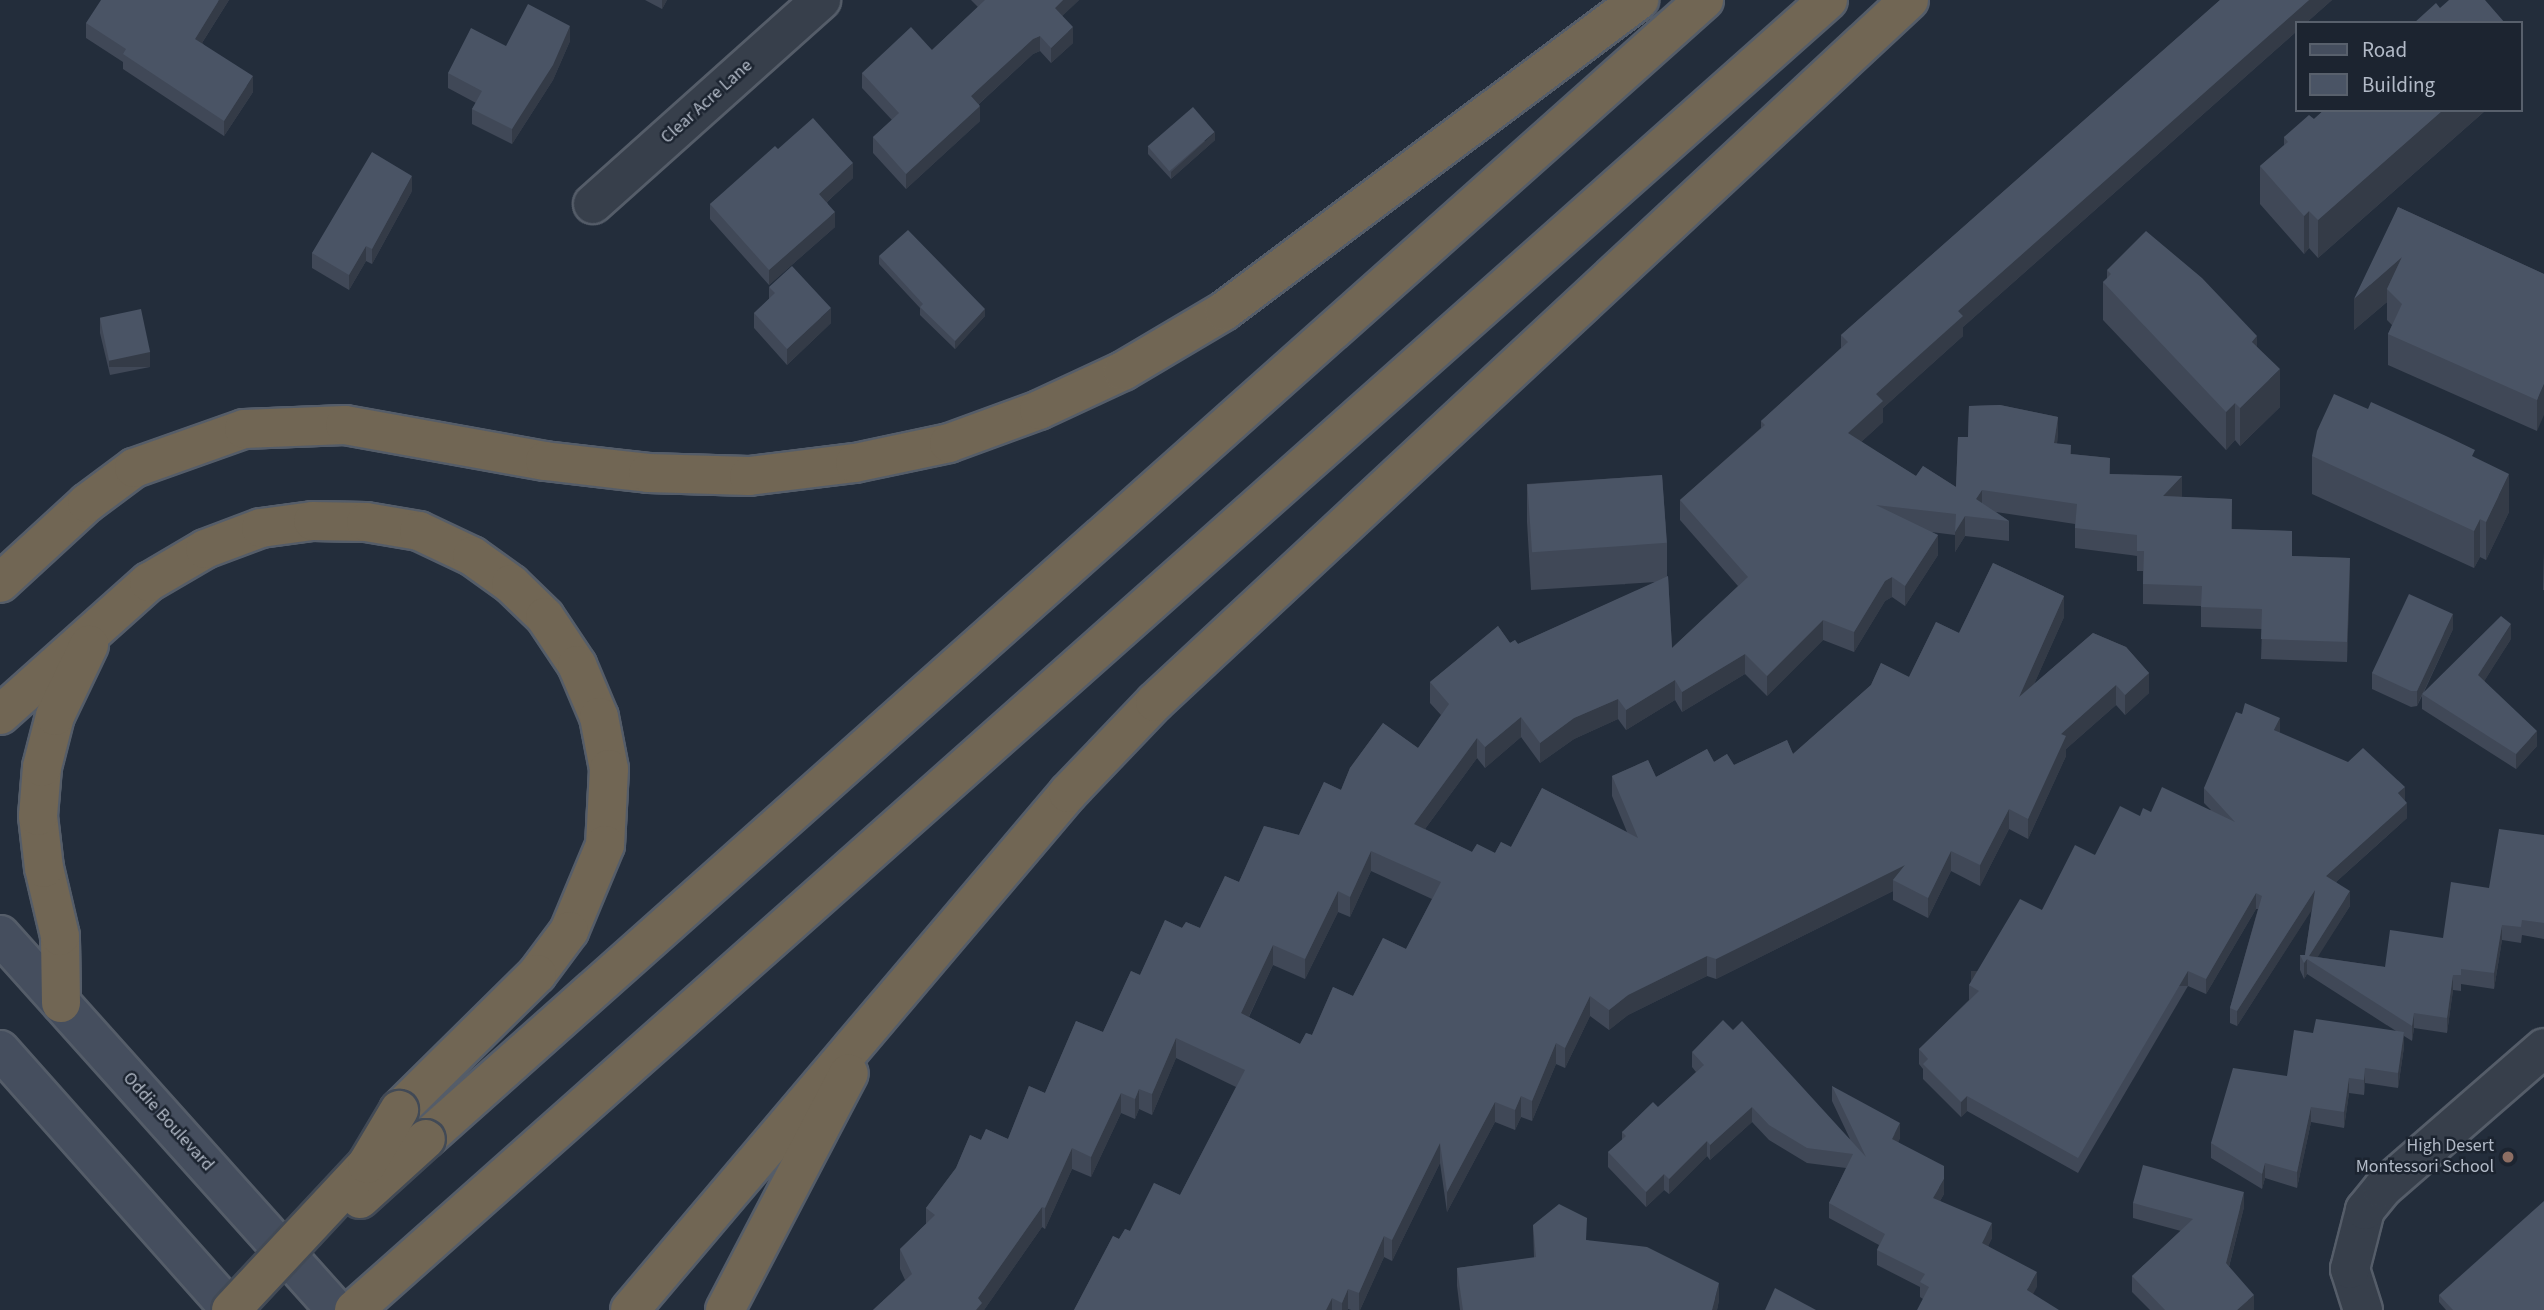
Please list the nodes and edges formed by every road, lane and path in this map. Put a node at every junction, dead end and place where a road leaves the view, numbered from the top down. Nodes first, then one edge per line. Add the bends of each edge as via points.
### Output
1 (821, 0) edge
2 (1639, 0) edge
3 (1704, 0) edge
4 (1828, 0) edge
5 (1909, 0) edge
6 (593, 204) dead end
7 (0, 583) edge
8 (104, 619) junction
9 (0, 715) edge
10 (0, 935) edge
11 (61, 1003) junction
12 (880, 1011) junction
13 (2544, 1048) edge
14 (0, 1050) edge
15 (232, 1310) edge
16 (336, 1310) edge
17 (354, 1310) edge
18 (630, 1310) edge
19 (725, 1310) edge
20 (2363, 1310) edge

1 - 6 street, Clear Acre Lane
2 - 7 highway via 1224,310 1124,371 1039,410 949,443 855,463 737,475 648,473 545,461 345,425 244,429 191,444 134,468 86,503
3 - 15 highway, bridge
4 - 17 highway
5 - 12 highway via 1155,702 1068,793
8 - 9 highway
8 - 11 highway via 66,689 41,767 38,816 60,936
8 - 15 highway, bridge via 149,582 205,549 261,527 313,520 366,522 418,531 472,556 512,584 545,617 577,665 599,717 609,769 605,845 569,931 537,974 400,1110 367,1164
10 - 11 main road, Oddie Boulevard
11 - 16 main road, Oddie Boulevard
12 - 18 highway
12 - 19 highway
13 - 20 street via 2383,1188 2365,1210 2350,1269
14 - 15 main road

